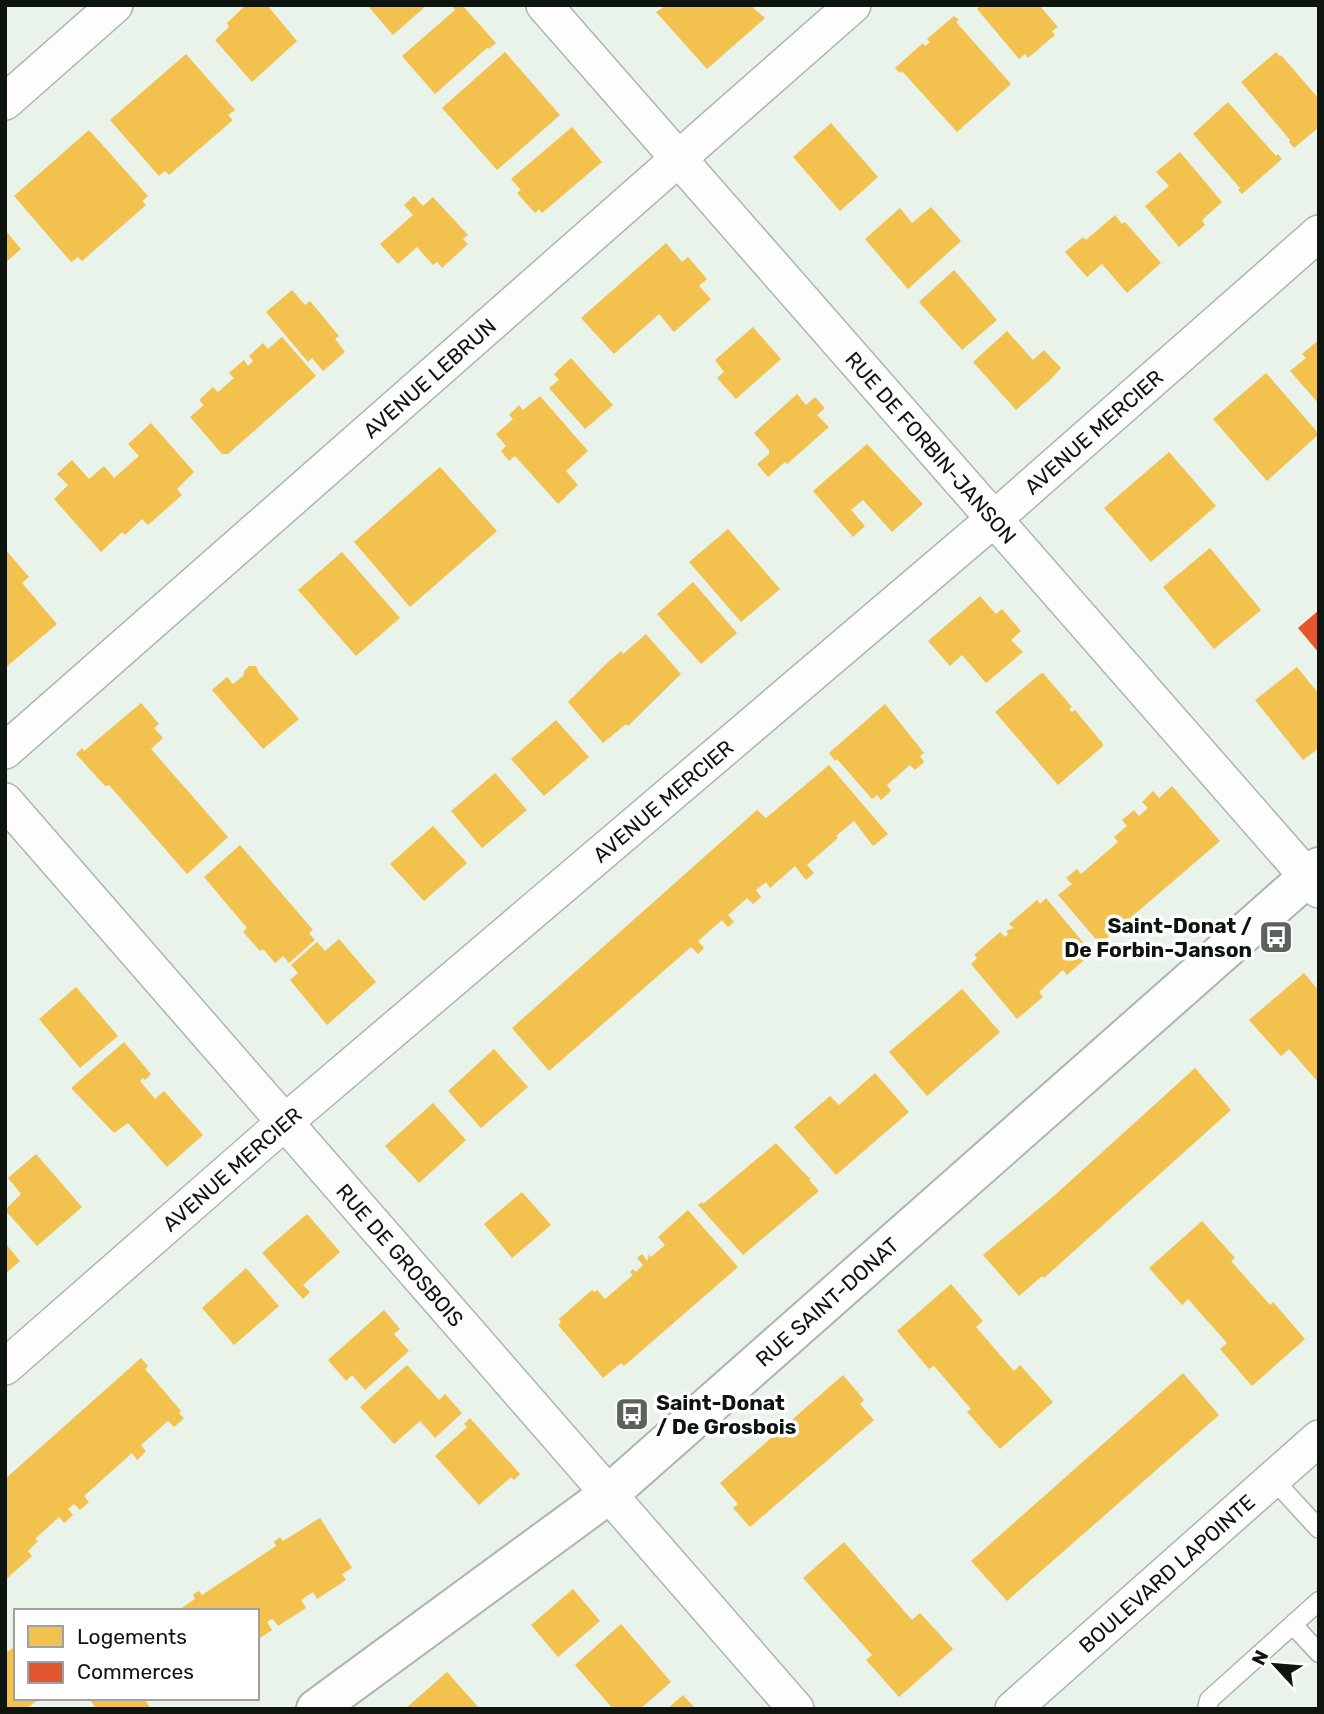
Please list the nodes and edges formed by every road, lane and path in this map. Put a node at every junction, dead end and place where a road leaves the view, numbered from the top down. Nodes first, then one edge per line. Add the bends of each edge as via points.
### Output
1 (115, 5) edge
2 (544, 5) edge
3 (853, 5) edge
4 (5, 102) edge
5 (679, 159) junction
6 (1319, 233) edge
7 (994, 519) junction
8 (5, 751) edge
9 (5, 801) edge
10 (1315, 878) edge
11 (285, 1122) junction
12 (5, 1367) edge
13 (1319, 1438) edge
14 (1273, 1479) junction
15 (609, 1494) junction
16 (1319, 1529) edge
17 (1319, 1601) edge
18 (1293, 1625) junction
19 (1319, 1653) edge
20 (323, 1707) edge
21 (796, 1709) edge
22 (1013, 1709) edge
23 (1206, 1709) edge

1 - 4 street
2 - 5 street, RUE DE FORBIN-JANSON
3 - 5 street, AVENUE LEBRUN
5 - 7 street, RUE DE FORBIN-JANSON
5 - 8 street, AVENUE LEBRUN
6 - 7 street, AVENUE MERCIER
7 - 10 street, RUE DE FORBIN-JANSON
7 - 11 street, AVENUE MERCIER
9 - 11 street, RUE DE GROSBOIS
10 - 15 street, RUE SAINT-DONAT
11 - 12 street, AVENUE MERCIER
11 - 15 street, RUE DE GROSBOIS
13 - 14 street, BOULEVARD LAPOINTE
14 - 16 lane
14 - 22 street, BOULEVARD LAPOINTE
15 - 20 street, RUE SAINT-DONAT
15 - 21 street, RUE DE GROSBOIS
17 - 18 lane
18 - 19 lane
18 - 23 lane via 1209,1700

